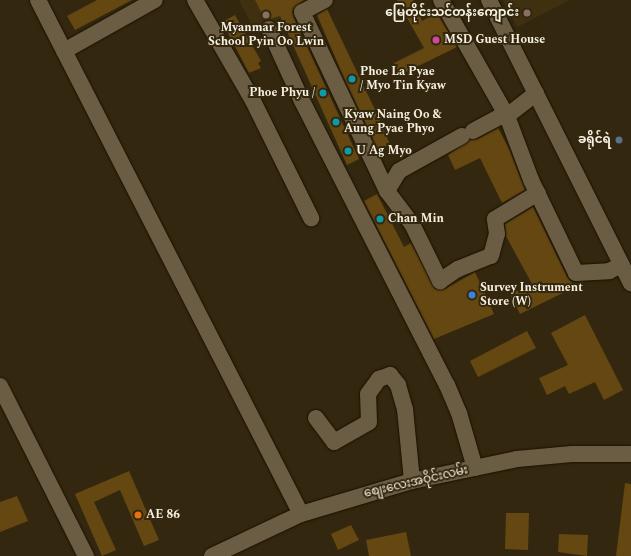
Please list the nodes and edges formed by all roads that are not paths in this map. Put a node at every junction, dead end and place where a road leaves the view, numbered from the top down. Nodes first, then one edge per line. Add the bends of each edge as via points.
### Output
1 (38, 0) edge
2 (155, 0) edge
3 (195, 0) edge
4 (325, 0) edge
5 (441, 0) edge
6 (489, 0) edge
7 (269, 29) dead end
8 (64, 51) junction
9 (536, 93) junction
10 (507, 116) junction
11 (387, 191) junction
12 (538, 193) junction
13 (311, 218) dead end
14 (622, 265) junction
15 (631, 283) edge
16 (0, 386) edge
17 (316, 418) dead end
18 (631, 454) edge
19 (475, 468) junction
20 (412, 481) junction
21 (301, 514) junction
22 (86, 556) edge
23 (212, 556) edge

1 - 8 street
2 - 8 street
3 - 13 street via 253,101
4 - 11 street via 302,12
5 - 10 street
6 - 9 street
7 - 19 street via 302,101 447,385 459,413
8 - 21 street
9 - 10 street
9 - 14 street
10 - 11 street via 468,133 399,171
10 - 12 street
11 - 12 street via 412,224 440,280 458,269 491,256 497,234 495,219
12 - 14 street via 576,273 608,272
14 - 15 street
16 - 22 street
17 - 20 street via 334,442 368,422 368,394 379,379 390,375 398,385 405,410
18 - 19 street, စျေးလေးအဝိုင်းလမ်း via 572,454 516,459
19 - 20 street, စျေးလေးအဝိုင်းလမ်း
20 - 21 street, စျေးလေးအဝိုင်းလမ်း
21 - 23 street, စျေးလေးအဝိုင်းလမ်း

